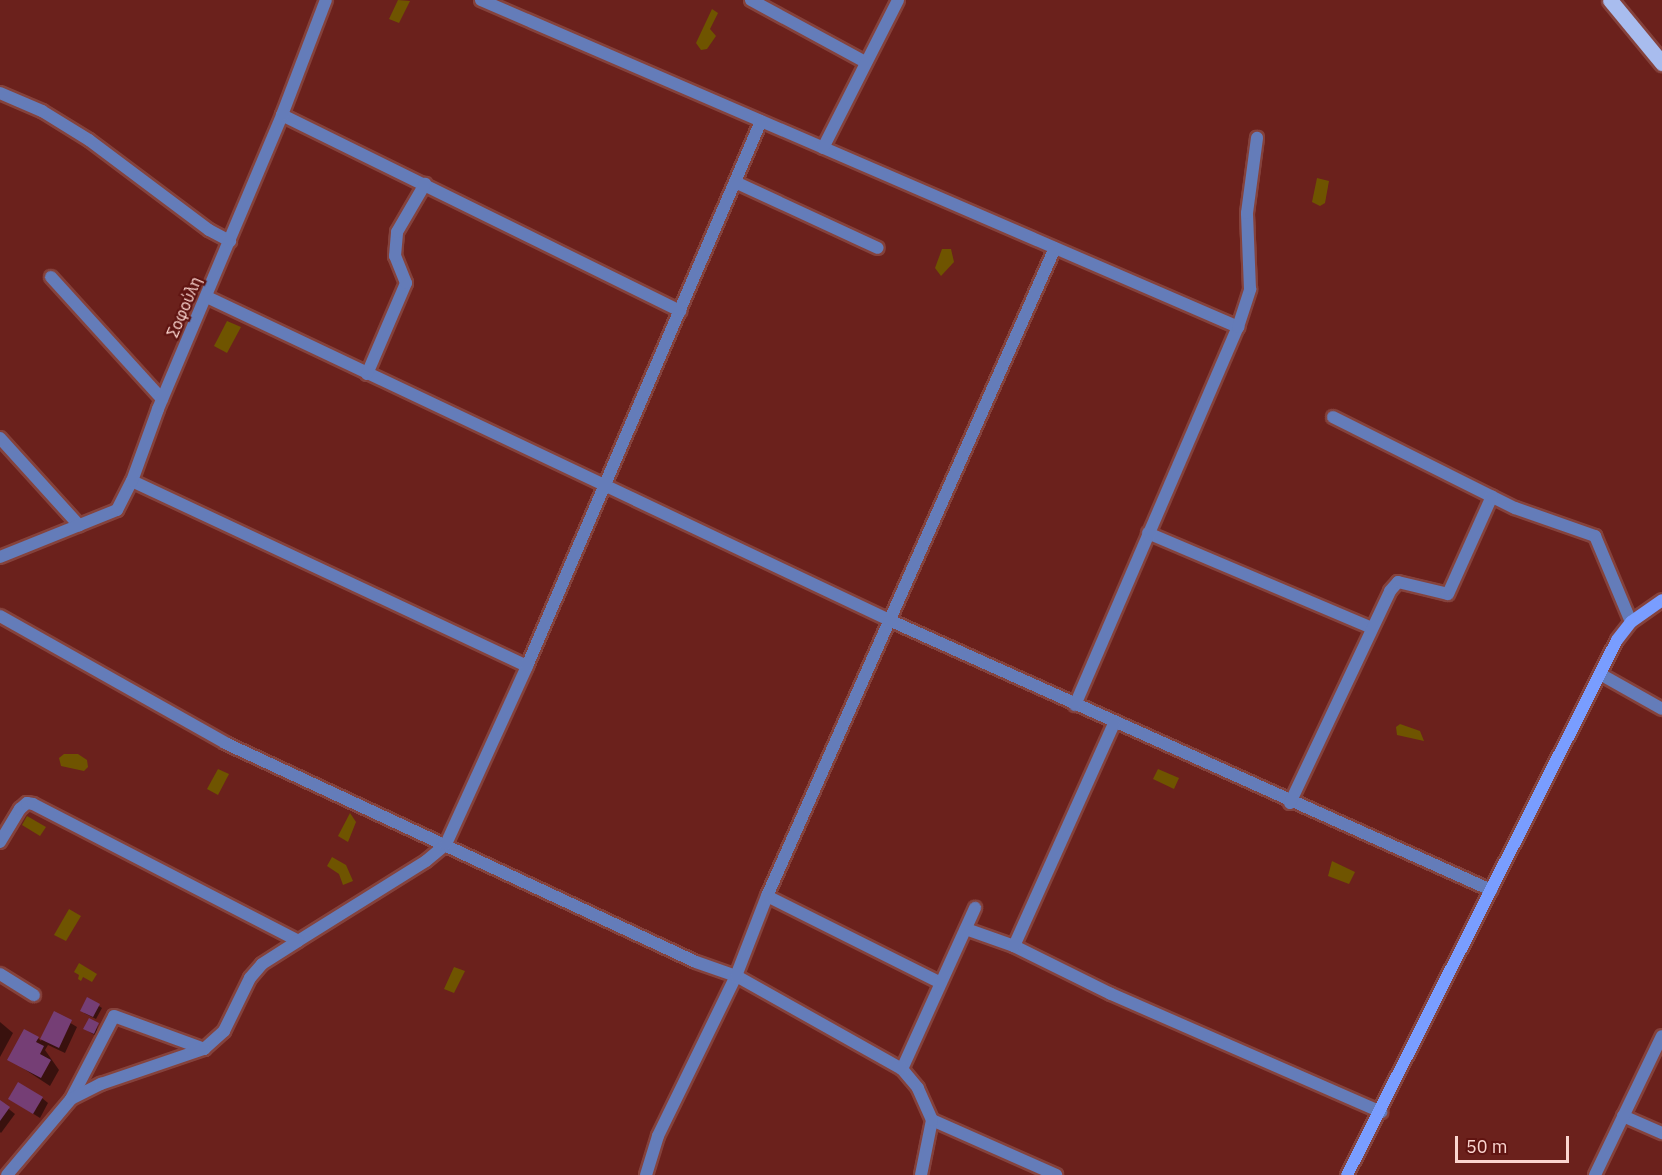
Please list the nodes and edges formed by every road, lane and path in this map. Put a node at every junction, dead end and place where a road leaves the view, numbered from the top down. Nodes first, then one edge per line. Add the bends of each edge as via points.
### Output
1 (326, 0) edge
2 (481, 0) edge
3 (751, 0) edge
4 (898, 0) edge
5 (1610, 0) edge
6 (865, 62) junction
7 (1662, 63) edge
8 (0, 93) edge
9 (282, 115) junction
10 (761, 121) junction
11 (1257, 138) dead end
12 (823, 148) junction
13 (735, 182) junction
14 (425, 184) junction
15 (230, 241) junction
16 (878, 248) dead end
17 (1055, 248) junction
18 (51, 277) dead end
19 (207, 297) junction
20 (681, 311) junction
21 (1238, 327) junction
22 (367, 374) junction
23 (162, 399) junction
24 (1333, 417) dead end
25 (0, 438) edge
26 (132, 481) junction
27 (605, 488) junction
28 (1492, 496) junction
29 (79, 525) junction
30 (1148, 533) junction
31 (0, 557) edge
32 (1662, 600) edge
33 (0, 616) edge
34 (889, 620) junction
35 (1631, 622) junction
36 (1372, 628) junction
37 (527, 666) junction
38 (1600, 674) junction
39 (1075, 705) junction
40 (1662, 710) edge
41 (1114, 723) junction
42 (1290, 802) junction
43 (0, 842) edge
44 (446, 844) junction
45 (1491, 890) junction
46 (767, 896) junction
47 (975, 908) dead end
48 (966, 929) junction
49 (298, 941) junction
50 (1014, 946) junction
51 (0, 974) edge
52 (736, 976) junction
53 (939, 982) junction
54 (34, 995) dead end
55 (1662, 1036) edge
56 (204, 1049) junction
57 (902, 1069) junction
58 (71, 1099) junction
59 (1381, 1112) junction
60 (1623, 1116) junction
61 (932, 1120) junction
62 (1662, 1133) edge
63 (7, 1175) edge
64 (646, 1175) edge
65 (921, 1175) edge
66 (1056, 1175) edge
67 (1347, 1175) edge
68 (1595, 1175) edge

1 - 9 street, Σοφούλη
2 - 10 street
3 - 6 street
4 - 6 street
5 - 7 main road
6 - 12 street
8 - 15 street via 42,111 89,140
9 - 14 street
9 - 15 street, Σοφούλη
10 - 12 street
10 - 13 street
11 - 21 street via 1247,213 1250,289
12 - 17 street
13 - 16 street
13 - 20 street
14 - 20 street
14 - 22 street via 397,232 395,255 406,283
15 - 19 street, Σοφούλη
17 - 21 street
17 - 34 street
18 - 23 street
19 - 22 street
19 - 23 street, Σοφούλη
20 - 27 street
21 - 30 street
22 - 27 street
23 - 26 street, Σοφούλη
24 - 28 street
25 - 29 street
26 - 29 street, Σοφούλη via 117,510
26 - 37 street
27 - 34 street
27 - 37 street
28 - 35 street via 1595,536
28 - 36 street via 1448,594 1398,582
29 - 31 street, Σοφούλη
30 - 36 street
30 - 39 street
32 - 35 street
33 - 44 street via 225,743
34 - 39 street
34 - 46 street
35 - 38 street
36 - 42 street
37 - 44 street
38 - 40 street
38 - 45 street
39 - 41 street
41 - 42 street
41 - 50 street
42 - 45 street
43 - 49 street via 20,809 27,803 33,804
44 - 49 street via 426,861
44 - 52 street via 696,962
45 - 59 street
46 - 52 street
46 - 53 street
47 - 48 street
48 - 50 street
48 - 53 street
49 - 56 street via 262,964 250,978 224,1031
50 - 59 street via 1111,994
51 - 54 street
52 - 57 street
52 - 64 street via 658,1136
53 - 57 street
55 - 60 street
56 - 58 street via 101,1084
56 - 58 street via 114,1016
57 - 61 street via 918,1088
58 - 63 street
59 - 67 street
60 - 62 street
60 - 68 street
61 - 65 street
61 - 66 street

